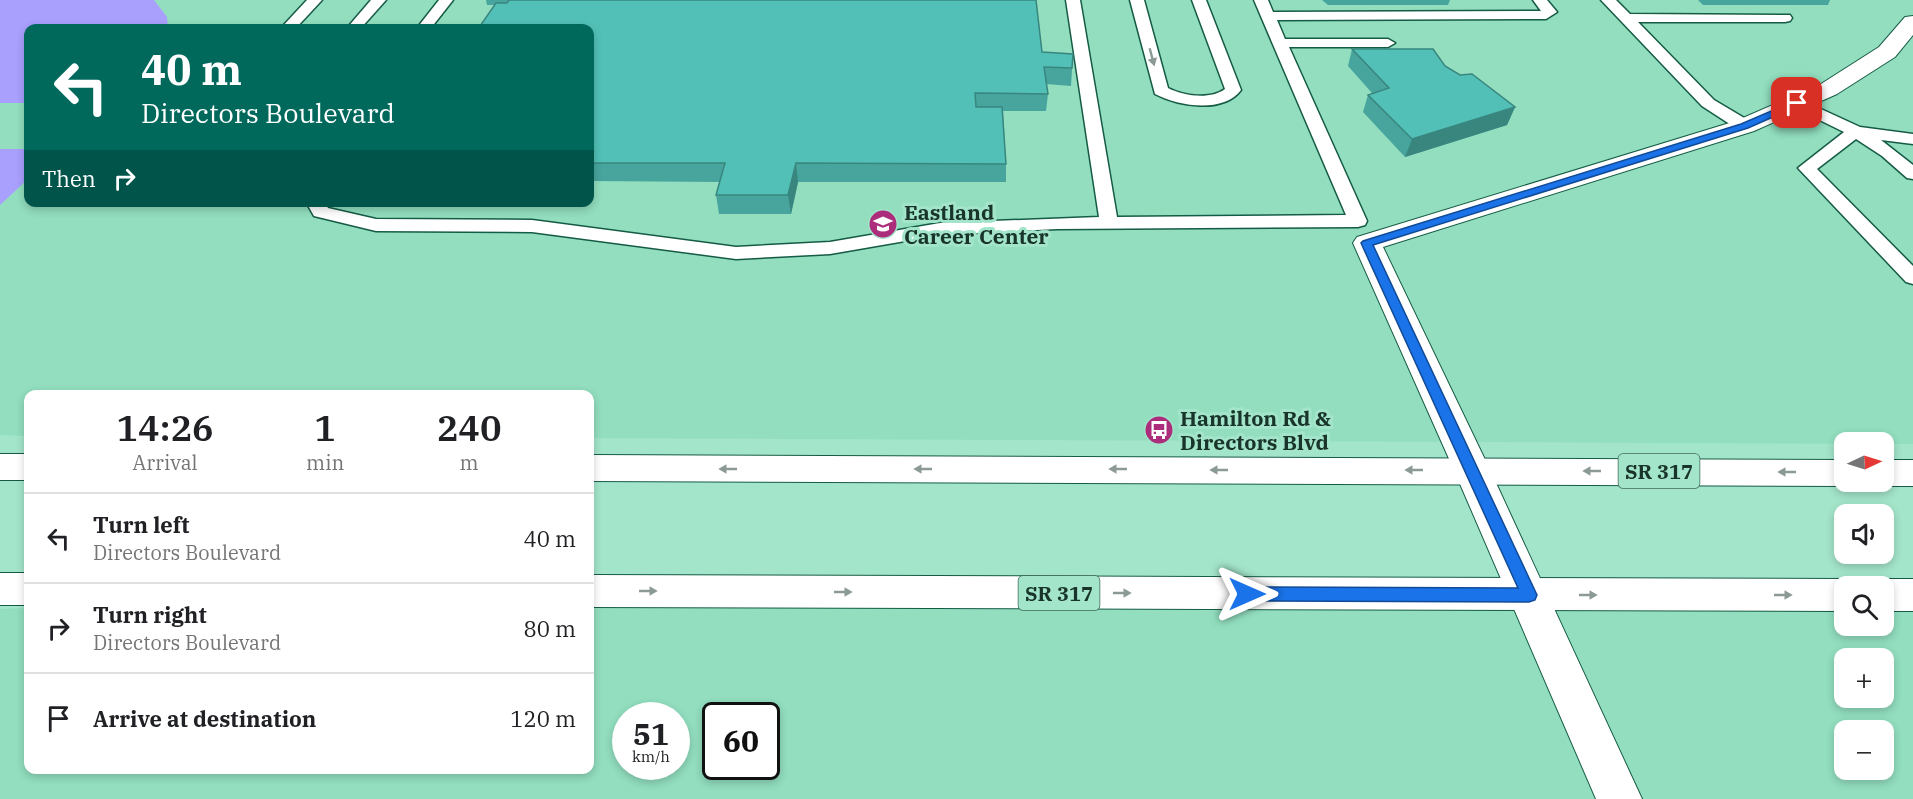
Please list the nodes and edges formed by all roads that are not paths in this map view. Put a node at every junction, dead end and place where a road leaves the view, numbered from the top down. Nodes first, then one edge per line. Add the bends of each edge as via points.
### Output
1 (315, 0) edge
2 (379, 0) edge
3 (446, 0) edge
4 (1073, 0) edge
5 (1137, 0) edge
6 (1199, 0) edge
7 (1540, 0) edge
8 (1608, 0) edge
9 (1265, 8) edge
10 (1626, 18) junction
11 (1785, 18) dead end
12 (1913, 22) edge
13 (292, 24) edge
14 (358, 24) edge
15 (427, 24) edge
16 (1281, 43) junction
17 (1388, 43) dead end
18 (1797, 103) junction
19 (1745, 126) junction
20 (1856, 131) junction
21 (1913, 139) edge
22 (1913, 174) edge
23 (318, 207) edge
24 (1109, 223) junction
25 (1362, 232) junction
26 (1913, 278) edge
27 (0, 467) edge
28 (24, 467) edge
29 (594, 468) edge
30 (1472, 470) junction
31 (1834, 473) edge
32 (1894, 473) edge
33 (1913, 473) edge
34 (0, 589) edge
35 (24, 589) edge
36 (594, 591) edge
37 (1529, 595) junction
38 (1834, 595) edge
39 (1894, 596) edge
40 (1913, 596) edge
41 (1619, 799) edge

1 - 13 lane
2 - 14 lane
3 - 15 lane
4 - 24 lane
5 -> 6 lane via 1161,91 1182,99 1221,98 1233,90
7 - 9 lane via 1550,12 1546,15
8 - 10 lane
9 - 16 lane
10 - 11 lane
10 - 19 lane via 1708,103
12 - 18 main road via 1887,52 1829,89
16 - 17 lane
16 - 25 lane
18 - 19 main road
18 - 20 lane
19 - 25 main road
20 - 21 lane
20 - 22 lane
20 - 26 lane via 1807,168
23 - 24 lane via 321,212 376,225 532,226 736,253 830,248 940,229
24 - 25 lane
25 - 30 main road
27 - 28 main road
30 -> 29 main road, SR 317
31 -> 30 main road, SR 317
30 - 37 main road
32 - 33 main road
34 - 35 main road
36 -> 37 main road, SR 317
37 -> 38 main road, SR 317
37 - 41 main road
39 - 40 main road

